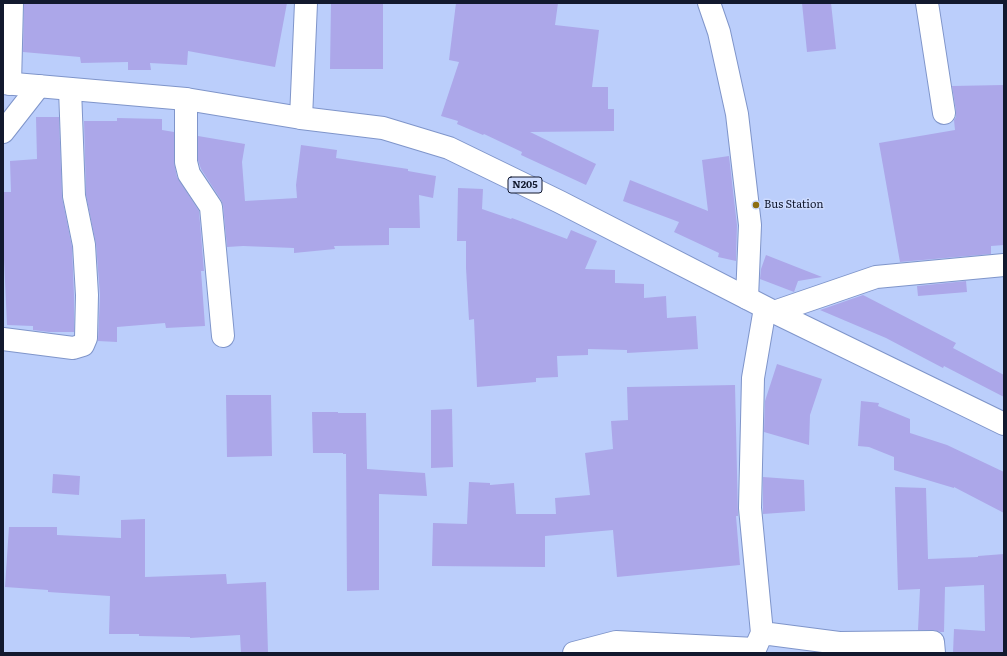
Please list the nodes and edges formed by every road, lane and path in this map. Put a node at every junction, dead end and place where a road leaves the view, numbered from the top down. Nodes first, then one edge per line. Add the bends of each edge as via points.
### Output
1 (12, 3) edge
2 (306, 3) edge
3 (708, 3) edge
4 (927, 3) edge
5 (6, 83) edge
6 (39, 86) junction
7 (70, 89) junction
8 (186, 99) junction
9 (944, 113) dead end
10 (301, 118) junction
11 (3, 132) edge
12 (1004, 265) edge
13 (762, 306) junction
14 (223, 336) dead end
15 (3, 340) edge
16 (1004, 424) edge
17 (762, 633) junction
18 (574, 653) edge
19 (934, 653) edge

1 - 5 main road
2 - 10 main road
3 - 13 main road via 719,32 737,114
4 - 9 main road
5 - 6 main road, N205
6 - 7 main road, N205
6 - 11 main road
7 - 8 main road, N205
7 - 15 main road via 74,196 84,245 86,338 84,345 73,348
8 - 10 main road, N205
8 - 14 main road via 186,162 189,174 211,207
10 - 13 main road, N205 via 383,128 449,148
12 - 13 main road via 876,277
13 - 16 main road, N205
13 - 17 main road via 753,378 750,508
17 - 18 main road via 755,649 616,642
17 - 19 main road via 839,643 933,642

